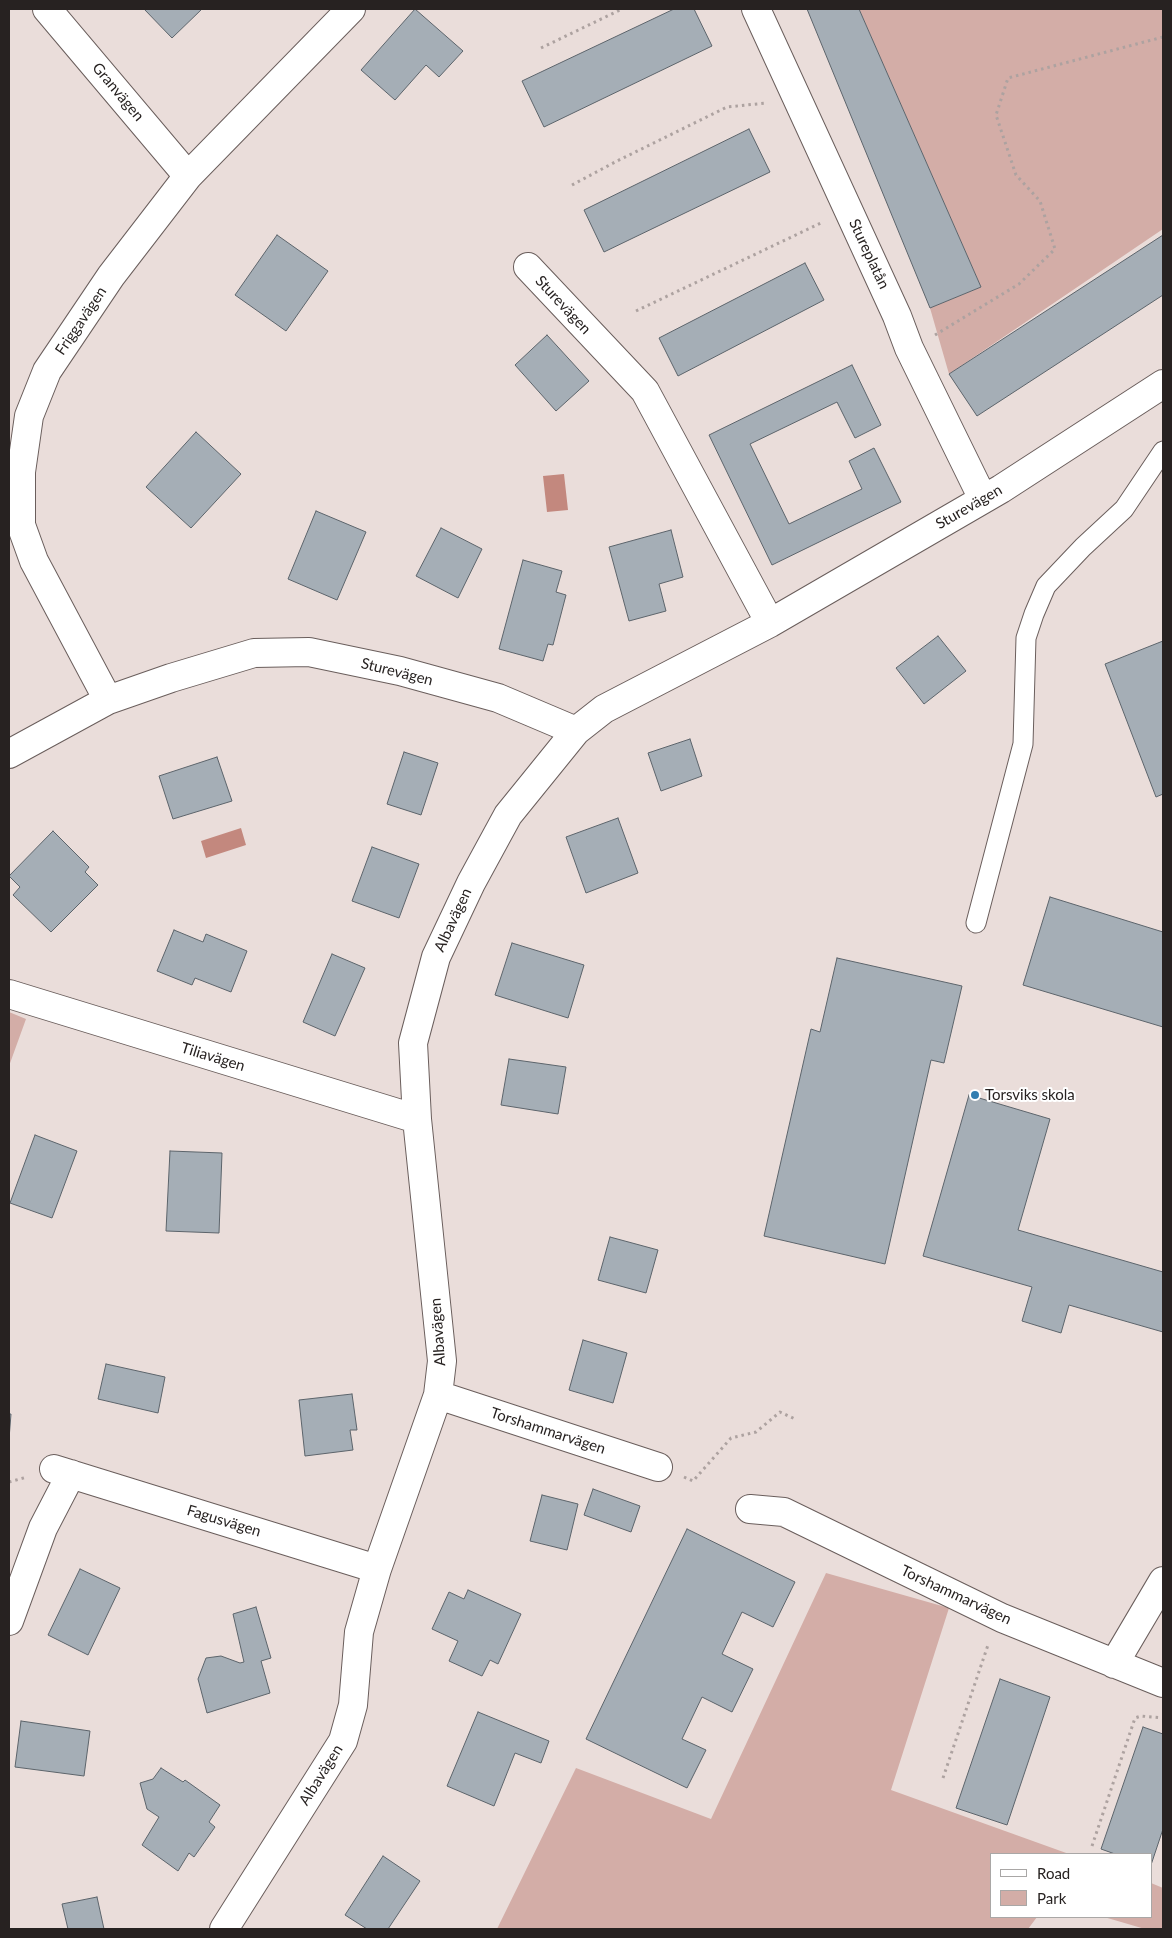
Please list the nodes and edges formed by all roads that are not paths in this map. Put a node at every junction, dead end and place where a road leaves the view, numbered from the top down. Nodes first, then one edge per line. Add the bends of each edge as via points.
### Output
1 (47, 9) edge
2 (350, 9) edge
3 (756, 9) edge
4 (188, 176) junction
5 (528, 267) dead end
6 (1163, 385) edge
7 (1163, 451) edge
8 (982, 499) junction
9 (15, 523) edge
10 (770, 623) junction
11 (108, 700) junction
12 (576, 731) junction
13 (9, 754) edge
14 (976, 923) dead end
15 (9, 994) edge
16 (416, 1119) junction
17 (438, 1395) junction
18 (658, 1467) road end
19 (750, 1509) dead end
20 (376, 1569) junction
21 (1163, 1581) edge
22 (9, 1621) edge
23 (1114, 1664) junction
24 (1163, 1683) edge
25 (224, 1929) edge

1 - 4 street, Granvägen
2 - 4 street, Friggavägen
3 - 8 street, Stureplatån via 897,316 908,348
4 - 9 street, Friggavägen via 111,276 47,371 29,416
5 - 10 street, Sturevägen via 644,391
6 - 8 street, Sturevägen
7 - 14 lane via 1124,509 1046,586 1034,614 1026,638 1023,744
8 - 10 street, Sturevägen
9 - 11 street, Friggavägen
10 - 12 street, Sturevägen via 604,709
11 - 12 street, Sturevägen via 254,653 308,652 400,671 498,698
11 - 13 street, Sturevägen
12 - 16 street, Albavägen via 508,815 436,957 413,1043
15 - 16 street, Tiliavägen
16 - 17 street, Albavägen via 442,1361
17 - 18 street, Torshammarvägen
17 - 20 street, Albavägen
19 - 23 street, Torshammarvägen via 784,1512 998,1616
20 - 22 street, Fagusvägen via 62,1472
20 - 25 street, Albavägen via 359,1632 353,1705 343,1741
21 - 23 street
23 - 24 street, Torshammarvägen

